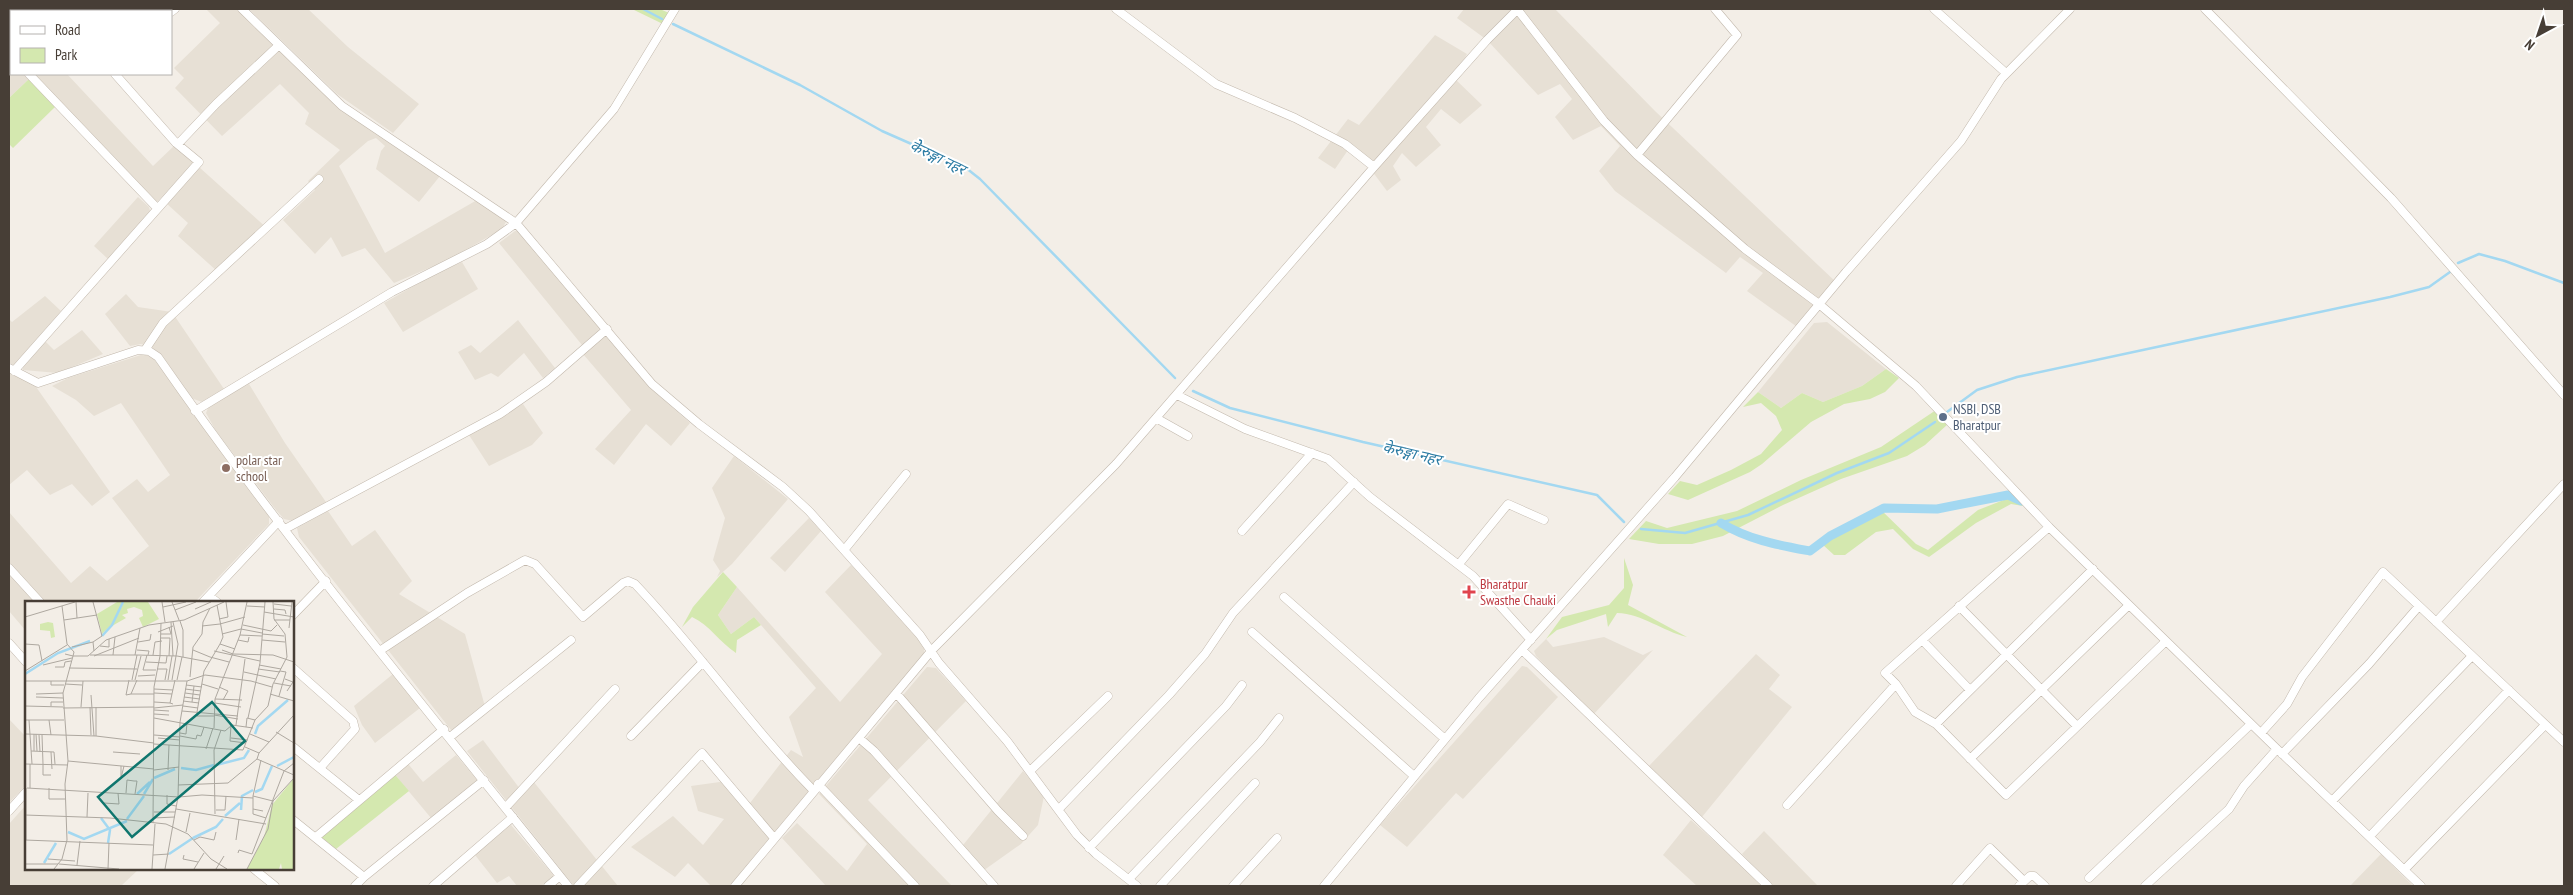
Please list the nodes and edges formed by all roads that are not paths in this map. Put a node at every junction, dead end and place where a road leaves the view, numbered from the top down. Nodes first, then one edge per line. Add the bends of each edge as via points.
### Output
1 (242, 9) edge
2 (675, 9) edge
3 (1116, 9) edge
4 (1518, 9) edge
5 (1715, 9) edge
6 (1934, 9) edge
7 (2070, 9) edge
8 (2205, 9) edge
9 (278, 46) junction
10 (2006, 73) junction
11 (30, 75) edge
12 (116, 75) edge
13 (178, 144) junction
14 (1638, 155) junction
15 (1374, 167) junction
16 (319, 179) dead end
17 (157, 208) junction
18 (516, 224) junction
19 (1819, 304) junction
20 (607, 329) junction
21 (145, 350) junction
22 (12, 369) edge
23 (1177, 395) junction
24 (2564, 395) edge
25 (195, 411) junction
26 (1156, 418) junction
27 (1188, 436) dead end
28 (1312, 453) junction
29 (906, 474) dead end
30 (1354, 482) junction
31 (2564, 484) edge
32 (1544, 520) dead end
33 (279, 521) junction
34 (2049, 527) junction
35 (285, 529) junction
36 (1242, 531) dead end
37 (845, 549) junction
38 (1459, 564) junction
39 (9, 568) edge
40 (2092, 569) junction
41 (326, 581) junction
42 (209, 596) junction
43 (1284, 597) dead end
44 (39, 601) edge
45 (204, 601) edge
46 (216, 601) edge
47 (2129, 605) junction
48 (1960, 606) junction
49 (2419, 606) junction
50 (294, 614) edge
51 (2436, 622) junction
52 (1252, 632) dead end
53 (571, 640) dead end
54 (1531, 640) junction
55 (1922, 640) junction
56 (2166, 641) junction
57 (9, 643) edge
58 (381, 650) junction
59 (932, 650) junction
60 (1522, 650) junction
61 (2005, 655) junction
62 (2472, 656) junction
63 (25, 661) edge
64 (703, 662) junction
65 (294, 669) edge
66 (1896, 684) junction
67 (1242, 685) dead end
68 (615, 689) dead end
69 (1970, 690) junction
70 (2041, 690) junction
71 (2509, 690) junction
72 (896, 693) junction
73 (1108, 696) dead end
74 (1280, 718) dead end
75 (1936, 724) junction
76 (2251, 724) junction
77 (2545, 725) junction
78 (2077, 726) junction
79 (444, 729) junction
80 (2260, 733) junction
81 (631, 736) dead end
82 (450, 737) junction
83 (859, 738) junction
84 (1445, 739) junction
85 (2564, 742) edge
86 (294, 748) edge
87 (2279, 752) junction
88 (1970, 759) junction
89 (320, 768) junction
90 (1030, 771) junction
91 (1414, 776) junction
92 (484, 780) junction
93 (1255, 783) dead end
94 (816, 787) junction
95 (25, 793) edge
96 (359, 800) junction
97 (2332, 801) junction
98 (1787, 805) dead end
99 (506, 808) junction
100 (1059, 809) junction
101 (9, 811) edge
102 (513, 817) junction
103 (294, 821) edge
104 (1023, 836) dead end
105 (2370, 836) junction
106 (316, 838) junction
107 (774, 838) junction
108 (1277, 838) dead end
109 (1089, 848) junction
110 (2405, 869) junction
111 (255, 870) edge
112 (560, 876) junction
113 (364, 877) junction
114 (2089, 878) dead end
115 (1129, 879) junction
116 (2022, 884) edge
117 (275, 886) edge
118 (354, 886) edge
119 (433, 886) edge
120 (548, 886) edge
121 (568, 886) edge
122 (578, 886) edge
123 (735, 886) edge
124 (915, 886) edge
125 (994, 886) edge
126 (1137, 886) edge
127 (1160, 886) edge
128 (1233, 886) edge
129 (1324, 886) edge
130 (1768, 886) edge
131 (1956, 886) edge
132 (2045, 886) edge
133 (2145, 886) edge
134 (2422, 886) edge

1 - 9 street
2 - 18 street via 614,109
3 - 15 street via 1216,84 1328,135
4 - 14 street via 1604,121
4 - 15 street
5 - 14 street via 1737,35
6 - 10 street
7 - 10 street
8 - 24 street via 2391,198
9 - 13 street
9 - 18 street via 342,106
10 - 19 street via 1961,141
11 - 17 street
12 - 13 street
13 - 17 street via 199,162
14 - 19 street via 1746,250
15 - 23 street
16 - 21 street via 164,323
17 - 22 street
18 - 20 street
18 - 25 street via 487,244 392,292
19 - 34 street via 1916,386
19 - 54 street via 1675,476
20 - 35 street via 546,382 500,414
20 - 37 street via 652,384 727,447 783,488
21 - 22 street via 46,382 38,383
21 - 25 street via 158,357
23 - 26 street
23 - 28 street via 1244,429
25 - 33 street
26 - 27 street
26 - 59 street via 1116,464
28 - 30 street via 1328,459
28 - 36 street
29 - 37 street
30 - 38 street
30 - 100 street via 1233,613 1205,654
31 - 51 street
32 - 38 street via 1508,504
33 - 35 street
33 - 42 street
34 - 40 street
34 - 48 street
35 - 41 street
37 - 59 street
38 - 54 street
39 - 44 street
40 - 47 street
40 - 61 street
41 - 50 street
41 - 58 street
42 - 45 street
42 - 46 street
43 - 84 street
47 - 56 street
47 - 70 street
48 - 55 street
48 - 61 street
49 - 51 street
49 - 80 street via 2383,572 2302,677 2287,704
49 - 87 street via 2369,664
51 - 62 street
52 - 91 street
53 - 82 street
54 - 60 street
55 - 66 street via 1885,673
55 - 69 street
56 - 76 street
56 - 78 street
57 - 63 street
58 - 64 street via 467,592 525,560 535,564 583,617 623,583 635,584
58 - 79 street
59 - 72 street
59 - 90 street via 939,663
60 - 84 street
60 - 130 street
61 - 69 street
61 - 70 street
62 - 71 street
62 - 97 street
64 - 81 street
64 - 94 street via 789,765
65 - 89 street via 353,721 355,729
66 - 75 street via 1914,712
66 - 98 street
67 - 109 street via 1226,706
68 - 99 street
69 - 75 street
70 - 78 street
70 - 88 street
71 - 77 street
71 - 105 street
72 - 83 street
72 - 104 street
73 - 90 street
74 - 115 street
75 - 88 street
76 - 80 street
76 - 114 street
77 - 85 street
77 - 110 street
78 - 88 street via 2006,794
79 - 82 street
79 - 96 street
80 - 87 street
82 - 92 street
83 - 94 street
83 - 125 street
84 - 91 street
86 - 89 street
87 - 97 street
87 - 133 street via 2244,786 2229,809
89 - 96 street
90 - 100 street
91 - 129 street
92 - 99 street
92 - 113 street
93 - 127 street
94 - 107 street
94 - 124 street
95 - 101 street
96 - 106 street
97 - 105 street
99 - 102 street
100 - 109 street
102 - 112 street
102 - 119 street
103 - 106 street
105 - 110 street
106 - 113 street
107 - 122 street via 702,753
107 - 123 street
108 - 128 street
109 - 115 street
110 - 134 street
111 - 117 street
112 - 120 street
112 - 121 street
113 - 118 street
115 - 126 street
116 - 131 street via 1990,848
116 - 132 street via 2034,876

